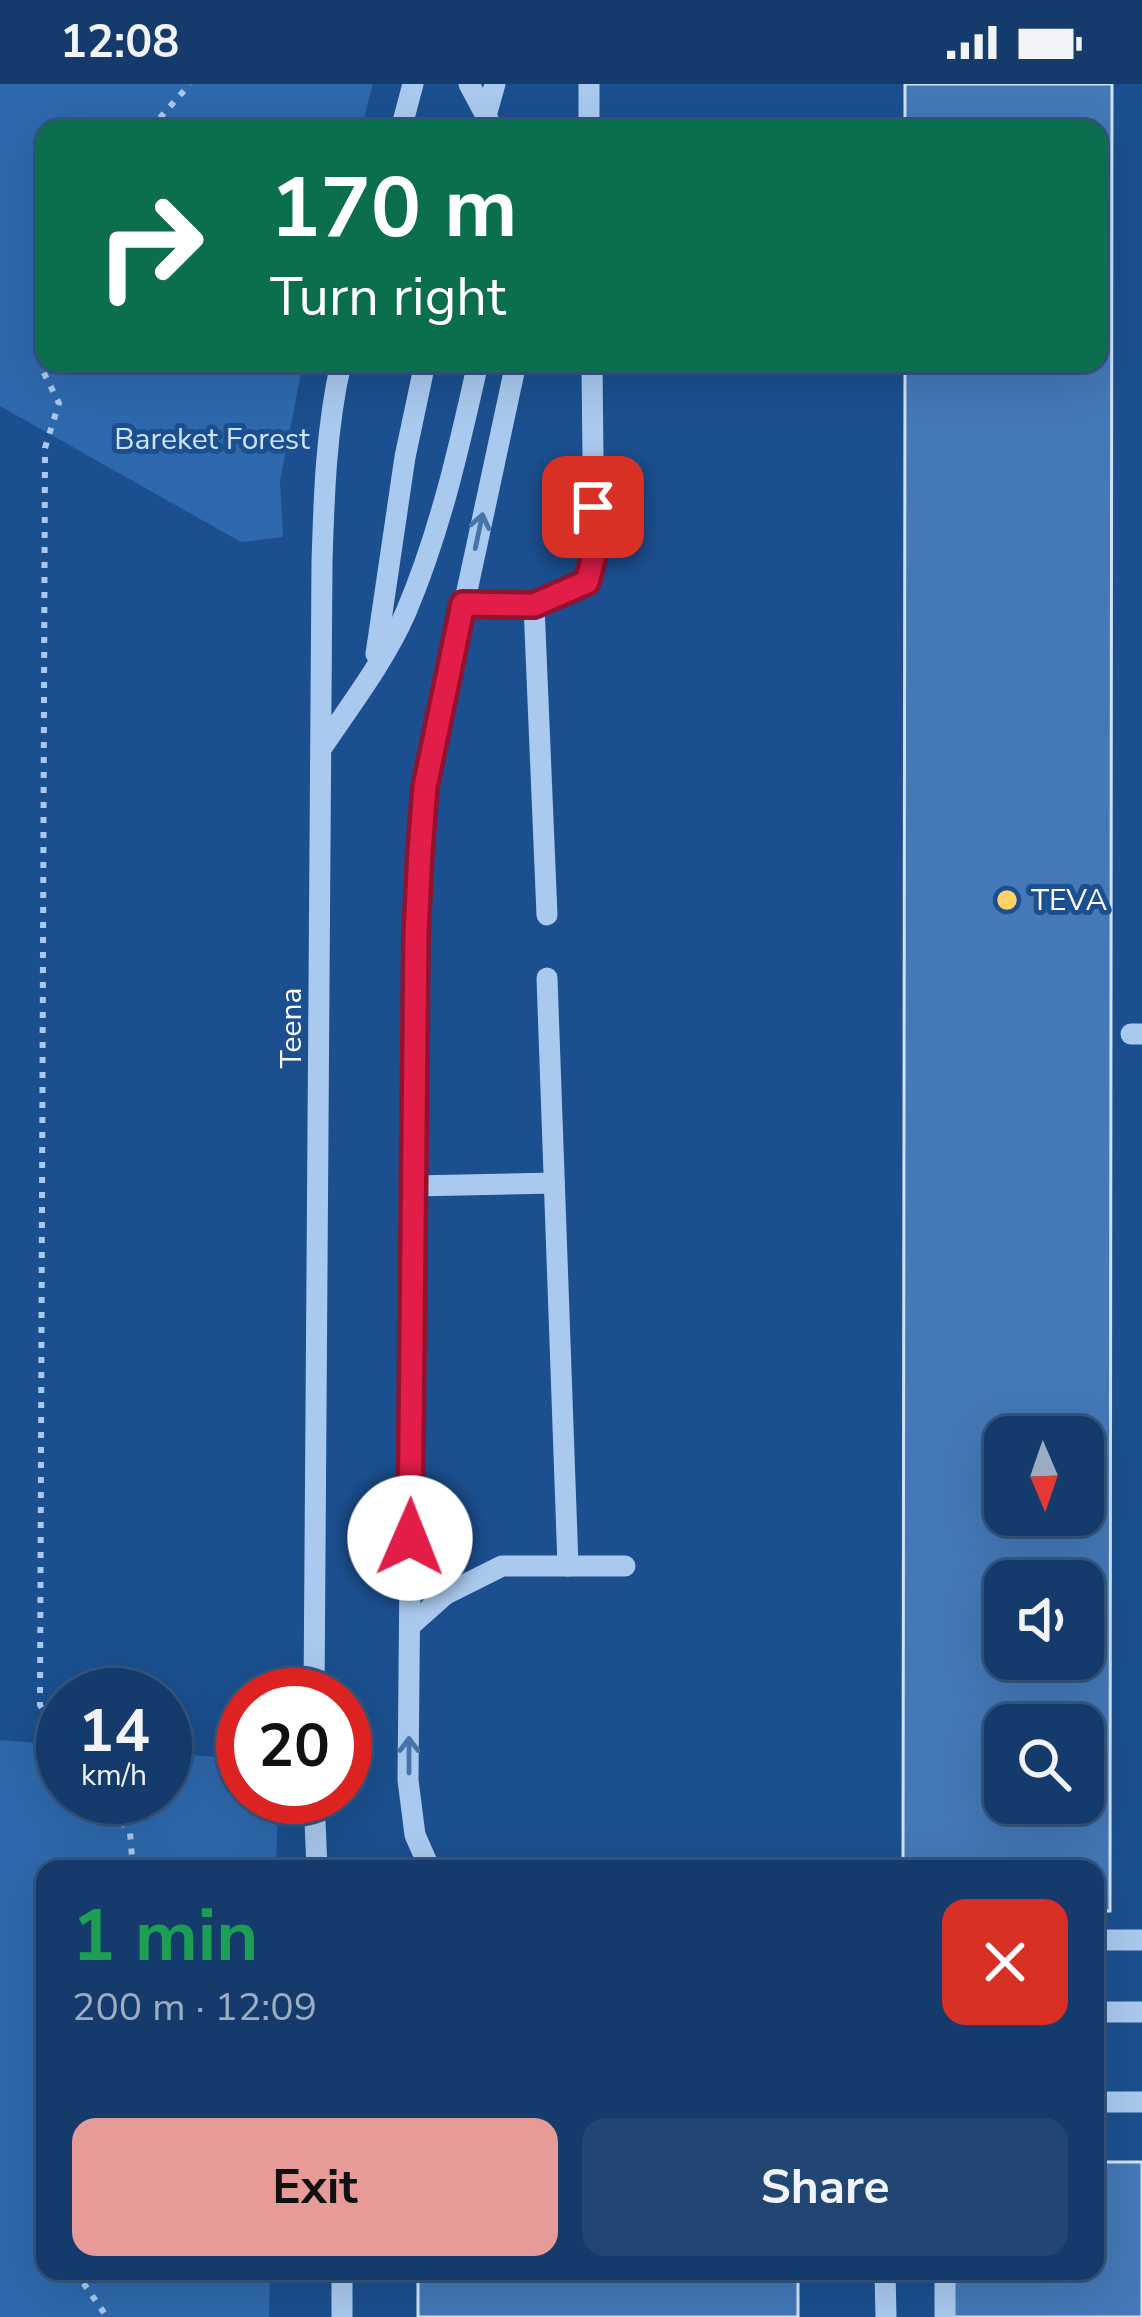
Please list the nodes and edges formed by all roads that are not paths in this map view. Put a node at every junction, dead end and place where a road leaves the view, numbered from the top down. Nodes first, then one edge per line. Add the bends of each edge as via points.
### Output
1 (413, 84) edge
2 (469, 84) edge
3 (495, 84) edge
4 (589, 84) edge
5 (403, 120) edge
6 (485, 120) edge
7 (488, 120) edge
8 (589, 120) edge
9 (339, 372) edge
10 (423, 372) edge
11 (476, 372) edge
12 (514, 372) edge
13 (592, 372) edge
14 (463, 604) junction
15 (534, 605) junction
16 (373, 672) junction
17 (323, 746) junction
18 (547, 915) dead end
19 (548, 978) dead end
20 (554, 1183) junction
21 (414, 1186) junction
22 (568, 1566) junction
23 (625, 1566) dead end
24 (410, 1626) junction
25 (314, 1668) edge
26 (315, 1824) edge
27 (317, 1860) edge
28 (426, 1860) edge
29 (1104, 1940) edge
30 (1142, 1940) edge
31 (1104, 2012) edge
32 (1142, 2012) edge
33 (1104, 2102) edge
34 (1142, 2102) edge
35 (342, 2280) edge
36 (885, 2280) edge
37 (945, 2280) edge
38 (342, 2317) edge
39 (886, 2317) edge
40 (945, 2317) edge

1 - 5 street
2 - 6 street
3 - 7 street
4 - 8 street
9 - 17 street, Teena via 324,483
10 - 16 street
11 - 16 street via 433,539
14 -> 12 street
13 - 15 street via 594,555 587,582
14 - 15 street
14 - 21 street via 425,787
15 - 18 street
16 - 17 street
17 - 25 street, Teena
19 - 20 street
20 - 21 street
20 - 22 street
21 - 24 street
22 - 23 street
22 - 24 street via 502,1566 446,1594
28 -> 24 street via 408,1780
26 - 27 street
29 - 30 street
31 - 32 street
33 - 34 street
35 - 38 street
36 - 39 street
37 - 40 street

